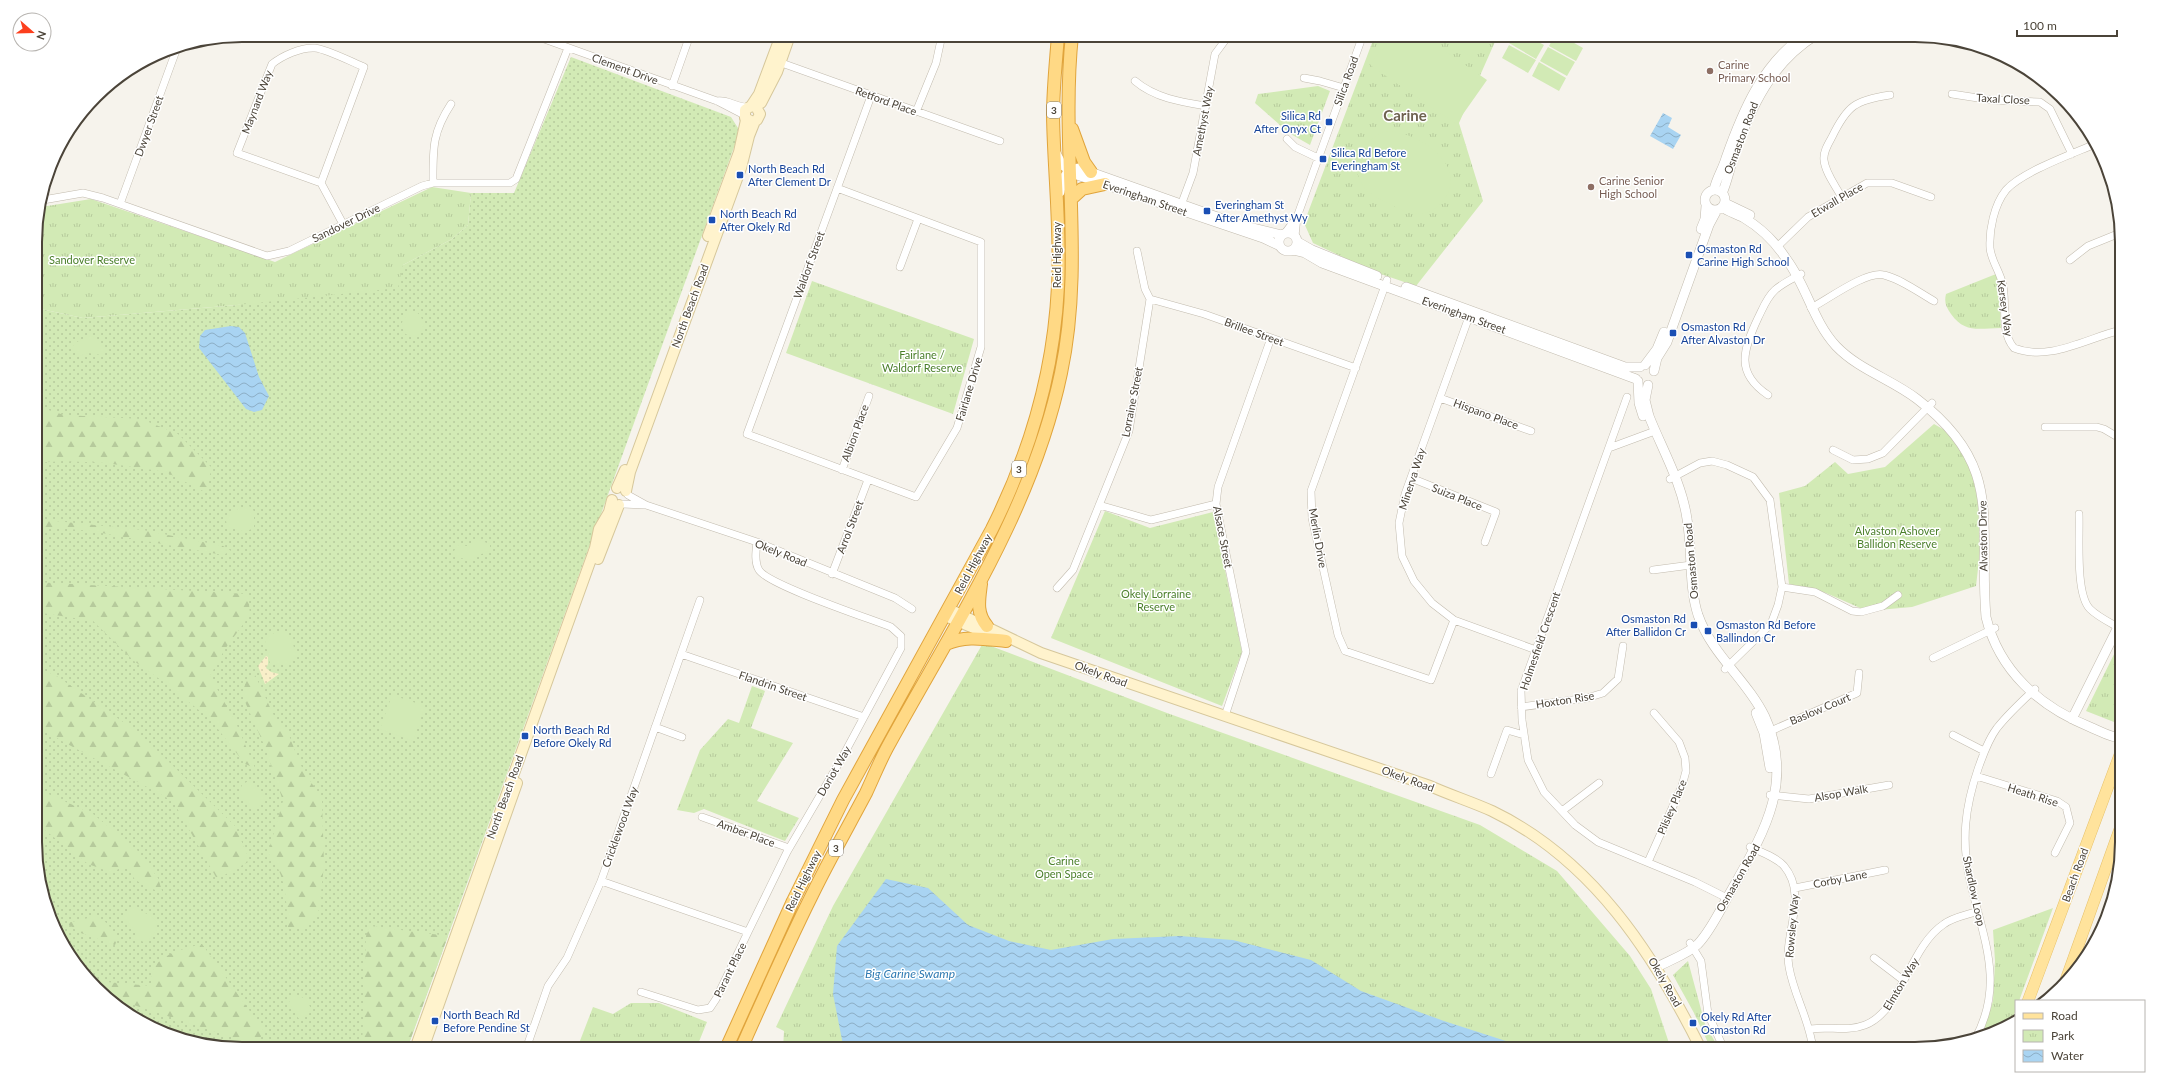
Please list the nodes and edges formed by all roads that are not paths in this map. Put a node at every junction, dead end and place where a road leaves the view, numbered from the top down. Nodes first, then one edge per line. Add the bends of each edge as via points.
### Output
1 (552, 42) edge
2 (688, 42) edge
3 (780, 42) edge
4 (786, 42) edge
5 (940, 42) edge
6 (1058, 42) edge
7 (1072, 42) edge
8 (1224, 42) edge
9 (1360, 42) edge
10 (1796, 42) edge
11 (1807, 42) edge
12 (568, 48) junction
13 (175, 54) edge
14 (776, 61) junction
15 (1304, 78) dead end
16 (1135, 81) dead end
17 (672, 86) junction
18 (1344, 88) junction
19 (1952, 94) dead end
20 (1890, 95) dead end
21 (871, 96) junction
22 (451, 104) dead end
23 (1206, 106) junction
24 (916, 112) junction
25 (751, 113) junction
26 (1068, 117) junction
27 (1288, 139) dead end
28 (1000, 141) dead end
29 (2090, 146) edge
30 (1055, 150) junction
31 (2072, 154) junction
32 (1318, 158) junction
33 (1073, 171) junction
34 (1091, 172) junction
35 (322, 183) junction
36 (433, 183) junction
37 (1105, 184) junction
38 (837, 188) junction
39 (1718, 191) junction
40 (1841, 196) junction
41 (1931, 197) dead end
42 (47, 199) edge
43 (1071, 199) junction
44 (120, 204) junction
45 (1057, 205) junction
46 (1706, 206) junction
47 (1180, 207) junction
48 (1722, 207) junction
49 (1297, 217) junction
50 (918, 219) junction
51 (343, 224) junction
52 (1284, 234) junction
53 (2115, 235) edge
54 (1296, 239) junction
55 (1780, 245) junction
56 (1280, 246) junction
57 (1293, 250) junction
58 (1137, 251) dead end
59 (2070, 260) dead end
60 (900, 266) dead end
61 (1799, 275) junction
62 (1386, 283) junction
63 (1150, 299) junction
64 (1934, 301) dead end
65 (1814, 306) junction
66 (1470, 314) junction
67 (2115, 332) edge
68 (1271, 338) junction
69 (1643, 366) junction
70 (1356, 368) junction
71 (1654, 371) junction
72 (1637, 380) junction
73 (1648, 385) junction
74 (1768, 395) dead end
75 (869, 396) dead end
76 (1627, 397) dead end
77 (1440, 398) junction
78 (1930, 405) junction
79 (2045, 427) dead end
80 (1531, 431) dead end
81 (1652, 432) junction
82 (747, 434) joint
83 (2115, 435) edge
84 (1609, 448) junction
85 (1833, 450) dead end
86 (842, 470) junction
87 (1411, 478) junction
88 (1672, 478) junction
89 (868, 480) junction
90 (621, 497) junction
91 (1216, 504) junction
92 (1099, 505) junction
93 (2079, 514) dead end
94 (757, 542) junction
95 (1485, 542) dead end
96 (1688, 565) junction
97 (1653, 570) dead end
98 (832, 574) junction
99 (981, 579) junction
100 (1782, 587) junction
101 (1057, 588) dead end
102 (1898, 595) dead end
103 (700, 600) dead end
104 (912, 609) dead end
105 (947, 613) junction
106 (960, 618) junction
107 (1454, 620) junction
108 (2115, 624) edge
109 (987, 626) junction
110 (1992, 630) junction
111 (2115, 639) edge
112 (1006, 641) junction
113 (1019, 643) junction
114 (946, 644) junction
115 (1623, 646) dead end
116 (1536, 650) junction
117 (681, 654) junction
118 (1933, 658) dead end
119 (1727, 667) junction
120 (1859, 673) dead end
121 (2033, 691) junction
122 (1521, 707) junction
123 (1654, 713) dead end
124 (1225, 716) junction
125 (864, 717) junction
126 (2076, 718) junction
127 (655, 727) junction
128 (1767, 732) junction
129 (2115, 732) edge
130 (1524, 735) junction
131 (1953, 735) dead end
132 (2115, 735) edge
133 (682, 737) dead end
134 (1984, 751) junction
135 (2115, 768) edge
136 (1491, 774) dead end
137 (1976, 776) junction
138 (1599, 784) dead end
139 (1888, 785) dead end
140 (1772, 795) junction
141 (1562, 811) junction
142 (702, 817) dead end
143 (2115, 843) edge
144 (789, 848) junction
145 (1752, 848) junction
146 (2056, 853) dead end
147 (1648, 862) junction
148 (1885, 870) dead end
149 (601, 881) junction
150 (1795, 888) junction
151 (1724, 897) junction
152 (1978, 911) junction
153 (748, 932) junction
154 (1692, 945) junction
155 (1874, 958) dead end
156 (1655, 964) junction
157 (2070, 969) edge
158 (1903, 980) junction
159 (641, 992) dead end
160 (2028, 1000) edge
161 (1811, 1029) junction
162 (1978, 1031) edge
163 (418, 1042) edge
164 (425, 1042) edge
165 (528, 1042) edge
166 (729, 1042) edge
167 (744, 1042) edge
168 (1697, 1042) edge
169 (1721, 1042) edge
170 (1812, 1042) edge

1 - 12 street, Clement Drive
2 - 17 street
3 - 14 main road, North Beach Road
4 - 14 main road, North Beach Road
5 - 24 street via 936,63
6 - 30 highway, Reid Highway / 3 via 1053,116
7 - 26 highway, Reid Highway / 3
8 - 23 street, Amethyst Way via 1216,54
9 - 18 street, Silica Road
10 - 39 street, Osmaston Road via 1780,57 1754,91 1738,125
11 - 39 street, Osmaston Road via 1783,62 1760,92
12 - 17 street, Clement Drive
12 - 36 street, Sandover Drive via 516,179 510,183
13 - 44 street, Dwyer Street
14 - 21 street, Retford Place
14 - 25 main road, North Beach Road
15 - 18 street
16 - 23 street via 1147,91 1179,102
17 - 25 street, Clement Drive
18 - 32 street, Silica Road
19 - 31 street, Taxal Close via 1991,100 2040,102 2050,109
20 - 40 street via 1876,97 1848,108 1840,118 1827,145 1824,160 1825,167
21 - 24 street, Retford Place
21 - 38 street, Waldorf Street
22 - 36 street via 441,119 435,135
23 - 47 street, Amethyst Way via 1193,173
24 - 28 street, Retford Place
25 - 90 main road, North Beach Road via 749,136 741,168
26 - 33 highway, Reid Highway / 3
26 - 34 highway via 1084,162
27 - 32 street via 1295,147
29 - 31 street, Kersey Way
30 - 33 street via 1062,165
30 - 45 highway, Reid Highway / 3
31 - 67 street, Kersey Way via 2012,184 2000,200 1996,211 1990,250 2003,286 2008,336 2014,348 2022,352 2035,352 2067,347
32 - 49 street, Silica Road
33 - 34 street, Everingham Street
33 - 37 street, Everingham Street
33 - 43 highway, Reid Highway / 3
33 - 45 street via 1062,181
34 - 47 street, Everingham Street
35 - 35 street, Maynard Way via 364,67 315,48 304,49 280,58 272,64 238,153
35 - 51 street
36 - 51 street, Sandover Drive
37 - 43 highway via 1082,189
37 - 47 street, Everingham Street
38 - 50 street, Fairlane Drive
38 - 82 street, Waldorf Street
39 - 46 street via 1706,195
39 - 48 street
40 - 41 street, Etwall Place via 1866,183 1876,182 1892,183
40 - 55 street, Etwall Place via 1808,217
42 - 44 street, Sandover Drive via 83,193
43 - 99 highway, Reid Highway / 3 via 1073,259 1070,320 1062,370 1042,448 1022,499
44 - 51 street, Sandover Drive via 267,256 289,251
45 - 105 highway, Reid Highway / 3 via 1058,266 1055,316 1040,403 1011,490
46 - 48 street, Alvaston Drive via 1711,210
46 - 69 street via 1705,219 1662,338
47 - 52 street, Everingham Street via 1237,224
47 - 56 street, Everingham Street
48 - 55 street, Alvaston Drive via 1751,216
48 - 71 street via 1709,225
49 - 52 street, Silica Road
49 - 54 street, Silica Road
50 - 60 street
50 - 89 street, Fairlane Drive via 981,242 981,347 957,428 916,497
52 - 54 street, Everingham Street via 1291,233
52 - 56 street via 1279,240
53 - 59 street via 2088,246
54 - 57 street
54 - 62 street, Everingham Street via 1312,250
55 - 61 street, Alvaston Drive
56 - 57 street, Everingham Street via 1287,251
57 - 62 street, Everingham Street
58 - 63 street via 1144,289
61 - 65 street, Alvaston Drive
61 - 74 street via 1785,282 1768,298 1746,346 1746,373 1758,388
62 - 66 street, Everingham Street
62 - 70 street, Merlin Drive
63 - 68 street, Brillee Street via 1204,314
63 - 92 street, Lorraine Street via 1128,431
64 - 65 street via 1891,278 1878,274 1865,278
65 - 78 street, Alvaston Drive via 1825,332 1842,352 1864,368
66 - 69 street, Everingham Street via 1624,367
66 - 72 street, Everingham Street
66 - 77 street, Minerva Way
68 - 70 street, Brillee Street
68 - 91 street, Alsace Street via 1218,487
69 - 71 street
69 - 72 street via 1636,371
70 - 107 street, Merlin Drive via 1311,491 1312,518 1338,635 1345,651 1431,680
71 - 73 street via 1655,378
72 - 73 street via 1643,385
72 - 81 street, Osmaston Road via 1639,403
73 - 81 street, Osmaston Road via 1645,400
75 - 86 street, Albion Place
76 - 84 street, Holmesfield Crescent
77 - 80 street, Hispano Place
77 - 87 street, Minerva Way
78 - 85 street via 1883,453 1868,459 1853,460
78 - 110 street, Alvaston Drive via 1960,441 1972,462 1981,488 1985,519 1984,597
79 - 83 street via 2097,427
81 - 84 street
81 - 88 street, Osmaston Road
82 - 86 street, Fairlane Drive
84 - 116 street, Holmesfield Crescent
86 - 89 street, Fairlane Drive
87 - 95 street, Suiza Place via 1496,512
87 - 107 street, Minerva Way via 1399,523 1402,556 1414,581 1432,603
88 - 96 street, Osmaston Road via 1682,518
88 - 100 street via 1700,463 1712,461 1753,477 1770,500
89 - 98 street, Arrol Street
90 - 94 street, Okely Road
90 - 163 main road, North Beach Road via 599,529 595,548
90 - 164 main road, North Beach Road
91 - 92 street via 1151,520
91 - 124 street, Alsace Street via 1246,652
92 - 101 street, Lorraine Street via 1073,570
93 - 108 street via 2080,582 2085,603 2090,609
94 - 98 street, Okely Road
94 - 125 street, Doriot Way via 756,560 759,570 778,584 891,627 901,636 901,648
96 - 97 street
96 - 119 street, Osmaston Road via 1688,593 1696,624 1705,642
98 - 104 street, Okely Road via 895,598
99 - 106 highway, Reid Highway / 3
99 - 109 highway via 978,611
100 - 102 street via 1815,592 1852,611 1861,612 1883,606
100 - 119 street via 1770,624
103 - 117 street, Cricklewood Way
105 - 106 main road, Okely Road
105 - 166 highway, Reid Highway / 3 via 843,800 793,901
106 - 109 main road, Okely Road
106 - 112 main road, Okely Road
106 - 114 highway, Reid Highway / 3
107 - 116 street, Minerva Way
109 - 113 main road, Okely Road
110 - 118 street
110 - 121 street, Alvaston Drive via 2009,669
111 - 126 street
112 - 113 main road, Okely Road
112 - 114 highway via 965,638
113 - 124 main road, Okely Road
114 - 167 highway, Reid Highway / 3 via 886,750 812,895
115 - 122 street, Hoxton Rise via 1618,679 1603,693 1587,698
116 - 122 street, Holmesfield Crescent via 1521,690
117 - 125 street, Flandrin Street
117 - 127 street, Cricklewood Way
119 - 128 street, Osmaston Road via 1748,697
120 - 128 street, Baslow Court via 1857,693
121 - 126 street, Alvaston Drive via 2047,705
121 - 134 street, Shardlow Loop via 1997,729
122 - 130 street, Holmesfield Crescent
123 - 147 street, Pilsley Place via 1679,742 1685,758 1686,771 1682,786
124 - 156 main road, Okely Road via 1430,786 1492,812 1528,833 1593,885 1615,909
125 - 144 street, Doriot Way
126 - 129 street, Alvaston Drive
126 - 132 street, Alvaston Drive
127 - 133 street
127 - 149 street, Cricklewood Way
128 - 140 street, Osmaston Road
130 - 136 street via 1506,730
130 - 141 street, Holmesfield Crescent via 1528,760 1544,792
131 - 134 street
134 - 137 street, Shardlow Loop
135 - 160 main road, Beach Road
137 - 146 street, Heath Rise via 2057,801 2066,807 2070,823
137 - 152 street, Shardlow Loop via 1970,791 1964,837 1970,880
138 - 141 street
139 - 140 street, Alsop Walk via 1809,799
140 - 145 street, Osmaston Road
141 - 147 street, Holmesfield Crescent via 1575,825 1598,842
142 - 144 street, Amber Place
143 - 157 main road
144 - 153 street, Doriot Way
145 - 150 street, Rowsley Way via 1785,866
145 - 151 street, Osmaston Road
147 - 151 street, Holmesfield Crescent
148 - 150 street, Corby Lane
149 - 153 street
149 - 165 street, Cricklewood Way via 567,958 548,986
150 - 161 street, Rowsley Way via 1794,918 1787,951 1794,986
151 - 154 street, Osmaston Road
152 - 158 street, Elmton Way via 1944,923 1930,937
152 - 162 street, Shardlow Loop via 1991,965 1990,994
153 - 159 street, Parant Place via 710,1008 698,1010
154 - 156 street, Osmaston Road
154 - 169 street via 1701,961 1708,1014
155 - 158 street
156 - 168 main road, Okely Road
158 - 161 street, Elmton Way via 1890,1007 1880,1017 1864,1026 1840,1030
161 - 170 street, Rowsley Way

